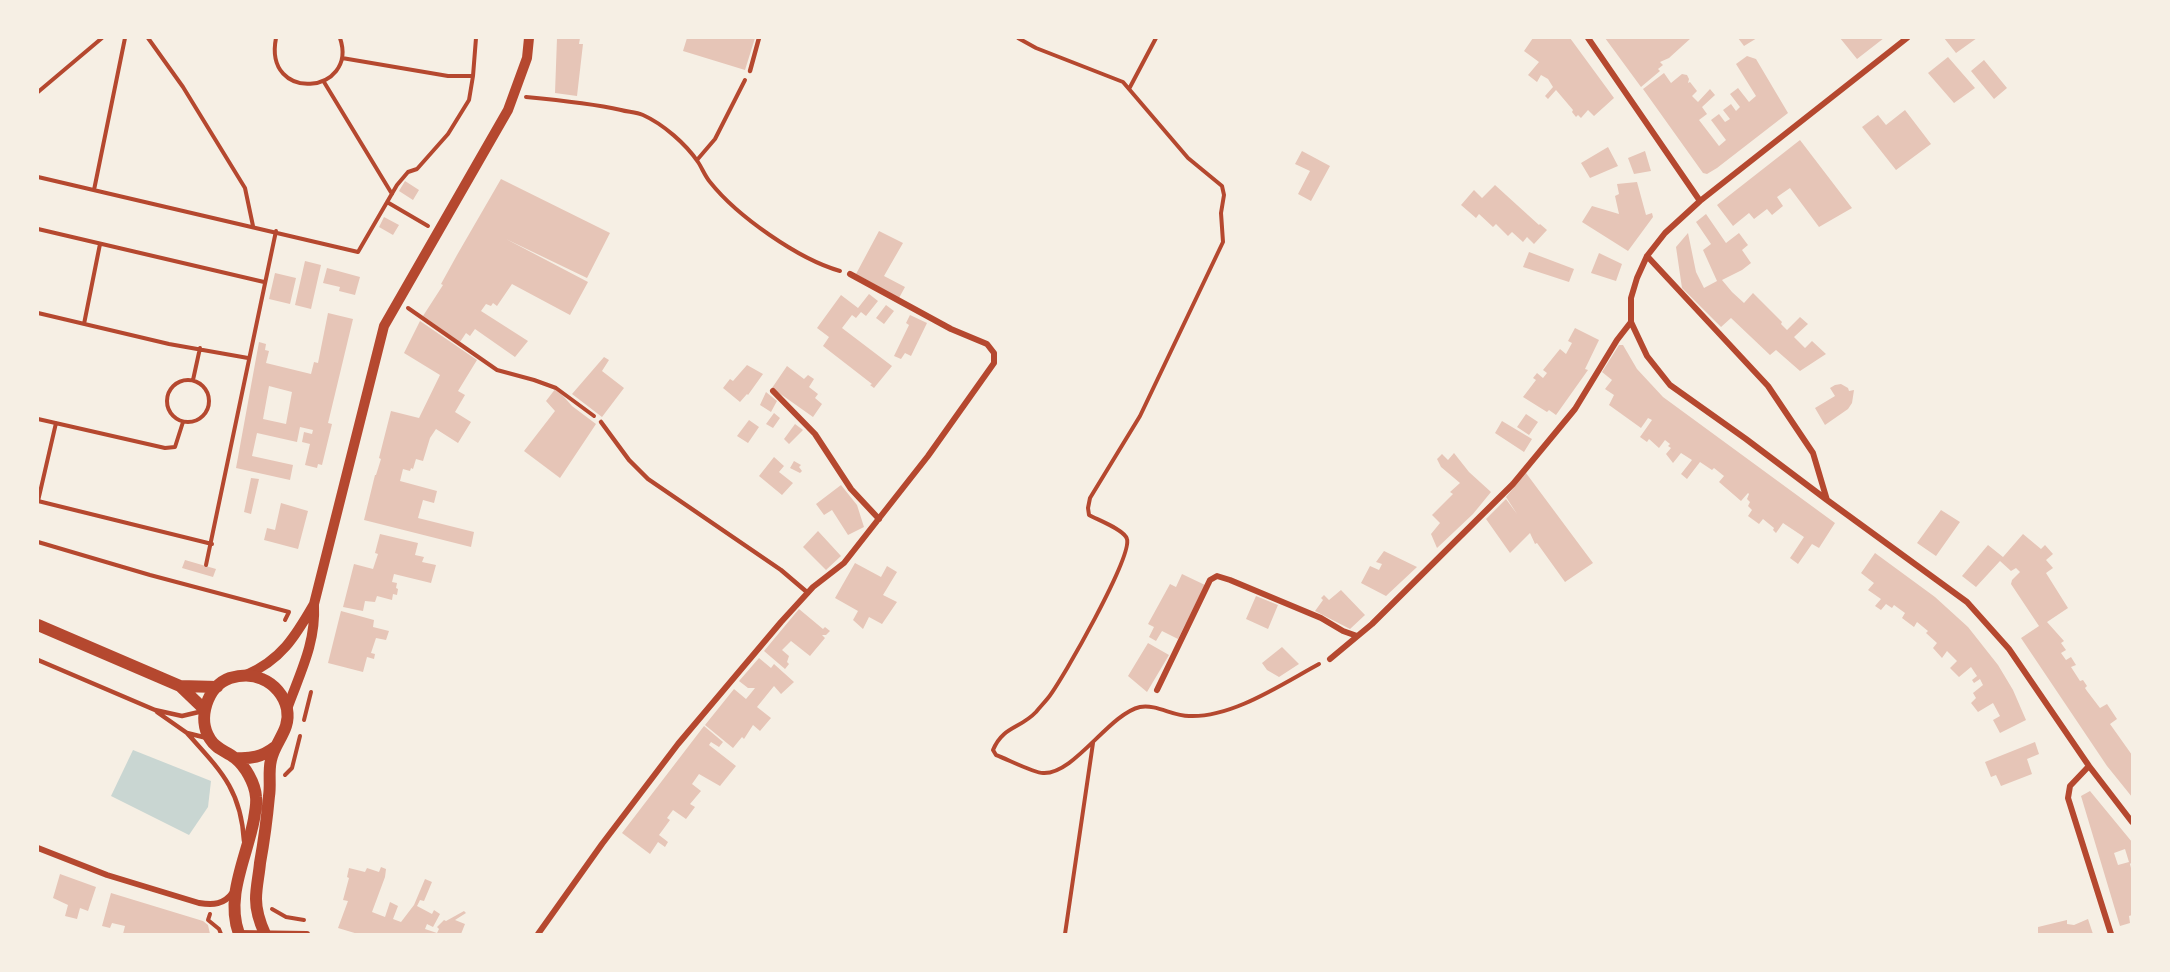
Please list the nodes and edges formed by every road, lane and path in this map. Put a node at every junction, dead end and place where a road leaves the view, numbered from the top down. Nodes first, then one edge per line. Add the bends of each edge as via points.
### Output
1 (102, 38) edge
2 (125, 38) edge
3 (148, 38) edge
4 (276, 38) edge
5 (340, 38) edge
6 (476, 38) edge
7 (529, 38) edge
8 (759, 38) edge
9 (1018, 38) edge
10 (1156, 38) edge
11 (1588, 38) edge
12 (1907, 38) edge
13 (342, 58) junction
14 (750, 71) joint
15 (473, 76) junction
16 (323, 81) junction
17 (1129, 89) junction
18 (38, 92) edge
19 (513, 96) junction
20 (697, 161) junction
21 (38, 177) edge
22 (94, 190) junction
23 (392, 194) junction
24 (1700, 201) junction
25 (387, 202) junction
26 (253, 226) junction
27 (38, 229) edge
28 (276, 231) junction
29 (438, 232) junction
30 (100, 244) junction
31 (1647, 256) junction
32 (850, 274) joint
33 (264, 282) junction
34 (397, 301) junction
35 (38, 313) edge
36 (1631, 322) junction
37 (84, 324) junction
38 (200, 348) junction
39 (248, 358) junction
40 (193, 380) junction
41 (773, 391) dead end
42 (38, 419) edge
43 (183, 422) junction
44 (601, 422) joint
45 (56, 423) junction
46 (1827, 500) junction
47 (38, 501) edge
48 (879, 519) junction
49 (38, 542) edge
50 (212, 544) junction
51 (206, 565) dead end
52 (808, 593) junction
53 (314, 604) junction
54 (38, 625) edge
55 (282, 630) dead end
56 (1358, 636) junction
57 (1330, 659) joint
58 (38, 660) edge
59 (246, 675) junction
60 (180, 686) junction
61 (217, 687) junction
62 (1158, 690) dead end
63 (286, 709) junction
64 (155, 710) junction
65 (205, 710) junction
66 (187, 733) junction
67 (209, 738) junction
68 (1093, 742) junction
69 (276, 746) junction
70 (235, 758) junction
71 (2089, 766) junction
72 (2133, 822) edge
73 (38, 848) edge
74 (244, 856) junction
75 (237, 887) junction
76 (268, 900) dead end
77 (199, 903) junction
78 (212, 905) junction
79 (210, 915) junction
80 (221, 934) edge
81 (239, 934) edge
82 (265, 934) edge
83 (307, 934) edge
84 (538, 934) edge
85 (1065, 934) edge
86 (2111, 934) edge

1 - 18 path
2 - 22 path
3 - 26 path via 245,188
4 - 16 path via 273,49 281,71 300,84
5 - 13 path
6 - 15 path
7 - 19 street via 527,58
8 - 14 lane
9 - 17 path via 1123,82
10 - 17 path
11 - 24 street
12 - 24 street
13 - 15 path via 448,76
13 - 16 path via 338,68
14 - 20 path via 716,139
15 - 23 path via 469,100 448,134 417,169 408,172
16 - 23 path
17 - 68 path via 1188,158 1222,186 1223,242 1140,416 1089,498 1089,515 1127,538 1127,550 1114,581 1048,697 1031,717 1003,733 993,750 996,755 1042,774 1053,772
19 - 20 path via 643,115 668,131
19 - 29 street
20 - 32 path via 710,182 763,230 826,267
21 - 22 path
22 - 26 path
23 - 25 path
24 - 31 street
25 - 28 path via 358,252
25 - 29 path
26 - 28 path
27 - 30 path
28 - 33 path
29 - 34 street
30 - 33 path
30 - 37 path
31 - 36 street via 1631,298
31 - 46 street via 1768,386 1813,453
32 - 48 street via 951,329 987,344 994,352 994,363
33 - 39 path
34 - 44 path via 497,370 556,388
34 - 53 street via 384,326
35 - 37 path
36 - 46 street via 1647,357 1670,385
36 - 56 street via 1575,409 1514,484
37 - 38 path
38 - 39 path
38 - 40 path
39 - 50 path
40 - 43 path via 206,389 208,405 199,419
40 - 43 path via 177,382 167,396 170,412
41 - 48 street via 814,434 852,489
42 - 45 path
43 - 45 path via 175,447 165,448
44 - 52 lane via 648,479 782,570
45 - 47 path
46 - 71 street via 1967,602 2009,649
47 - 50 path
48 - 52 street via 844,563
49 - 55 path via 289,612
50 - 51 path
52 - 84 street via 678,744
53 - 59 street via 275,659
53 - 63 street via 312,643
54 - 60 main road
56 - 57 street
56 - 62 street via 1217,576 1210,580
57 - 68 path via 1236,707 1188,716 1142,707 1127,712
58 - 64 lane
59 - 61 main road
59 - 63 main road via 274,686
60 - 61 main road
60 - 65 main road
61 - 65 main road
63 - 69 main road via 284,735
64 - 65 lane via 182,716
64 - 66 lane
65 - 67 main road
66 - 67 lane
66 - 74 lane via 221,772 235,795
67 - 70 main road
68 - 85 path
69 - 70 main road via 253,759
69 - 82 main road via 271,759 256,889 257,910
70 - 74 main road via 250,778 256,797 252,832
71 - 72 street
71 - 86 street via 2070,786 2068,798
73 - 77 street via 107,876
74 - 75 main road
75 - 78 street via 230,897
75 - 81 main road via 234,906
76 - 83 path via 278,914 309,921
77 - 78 street
77 - 79 path
78 - 79 path
79 - 80 path via 208,920
79 - 81 path
81 - 82 street
82 - 83 street

